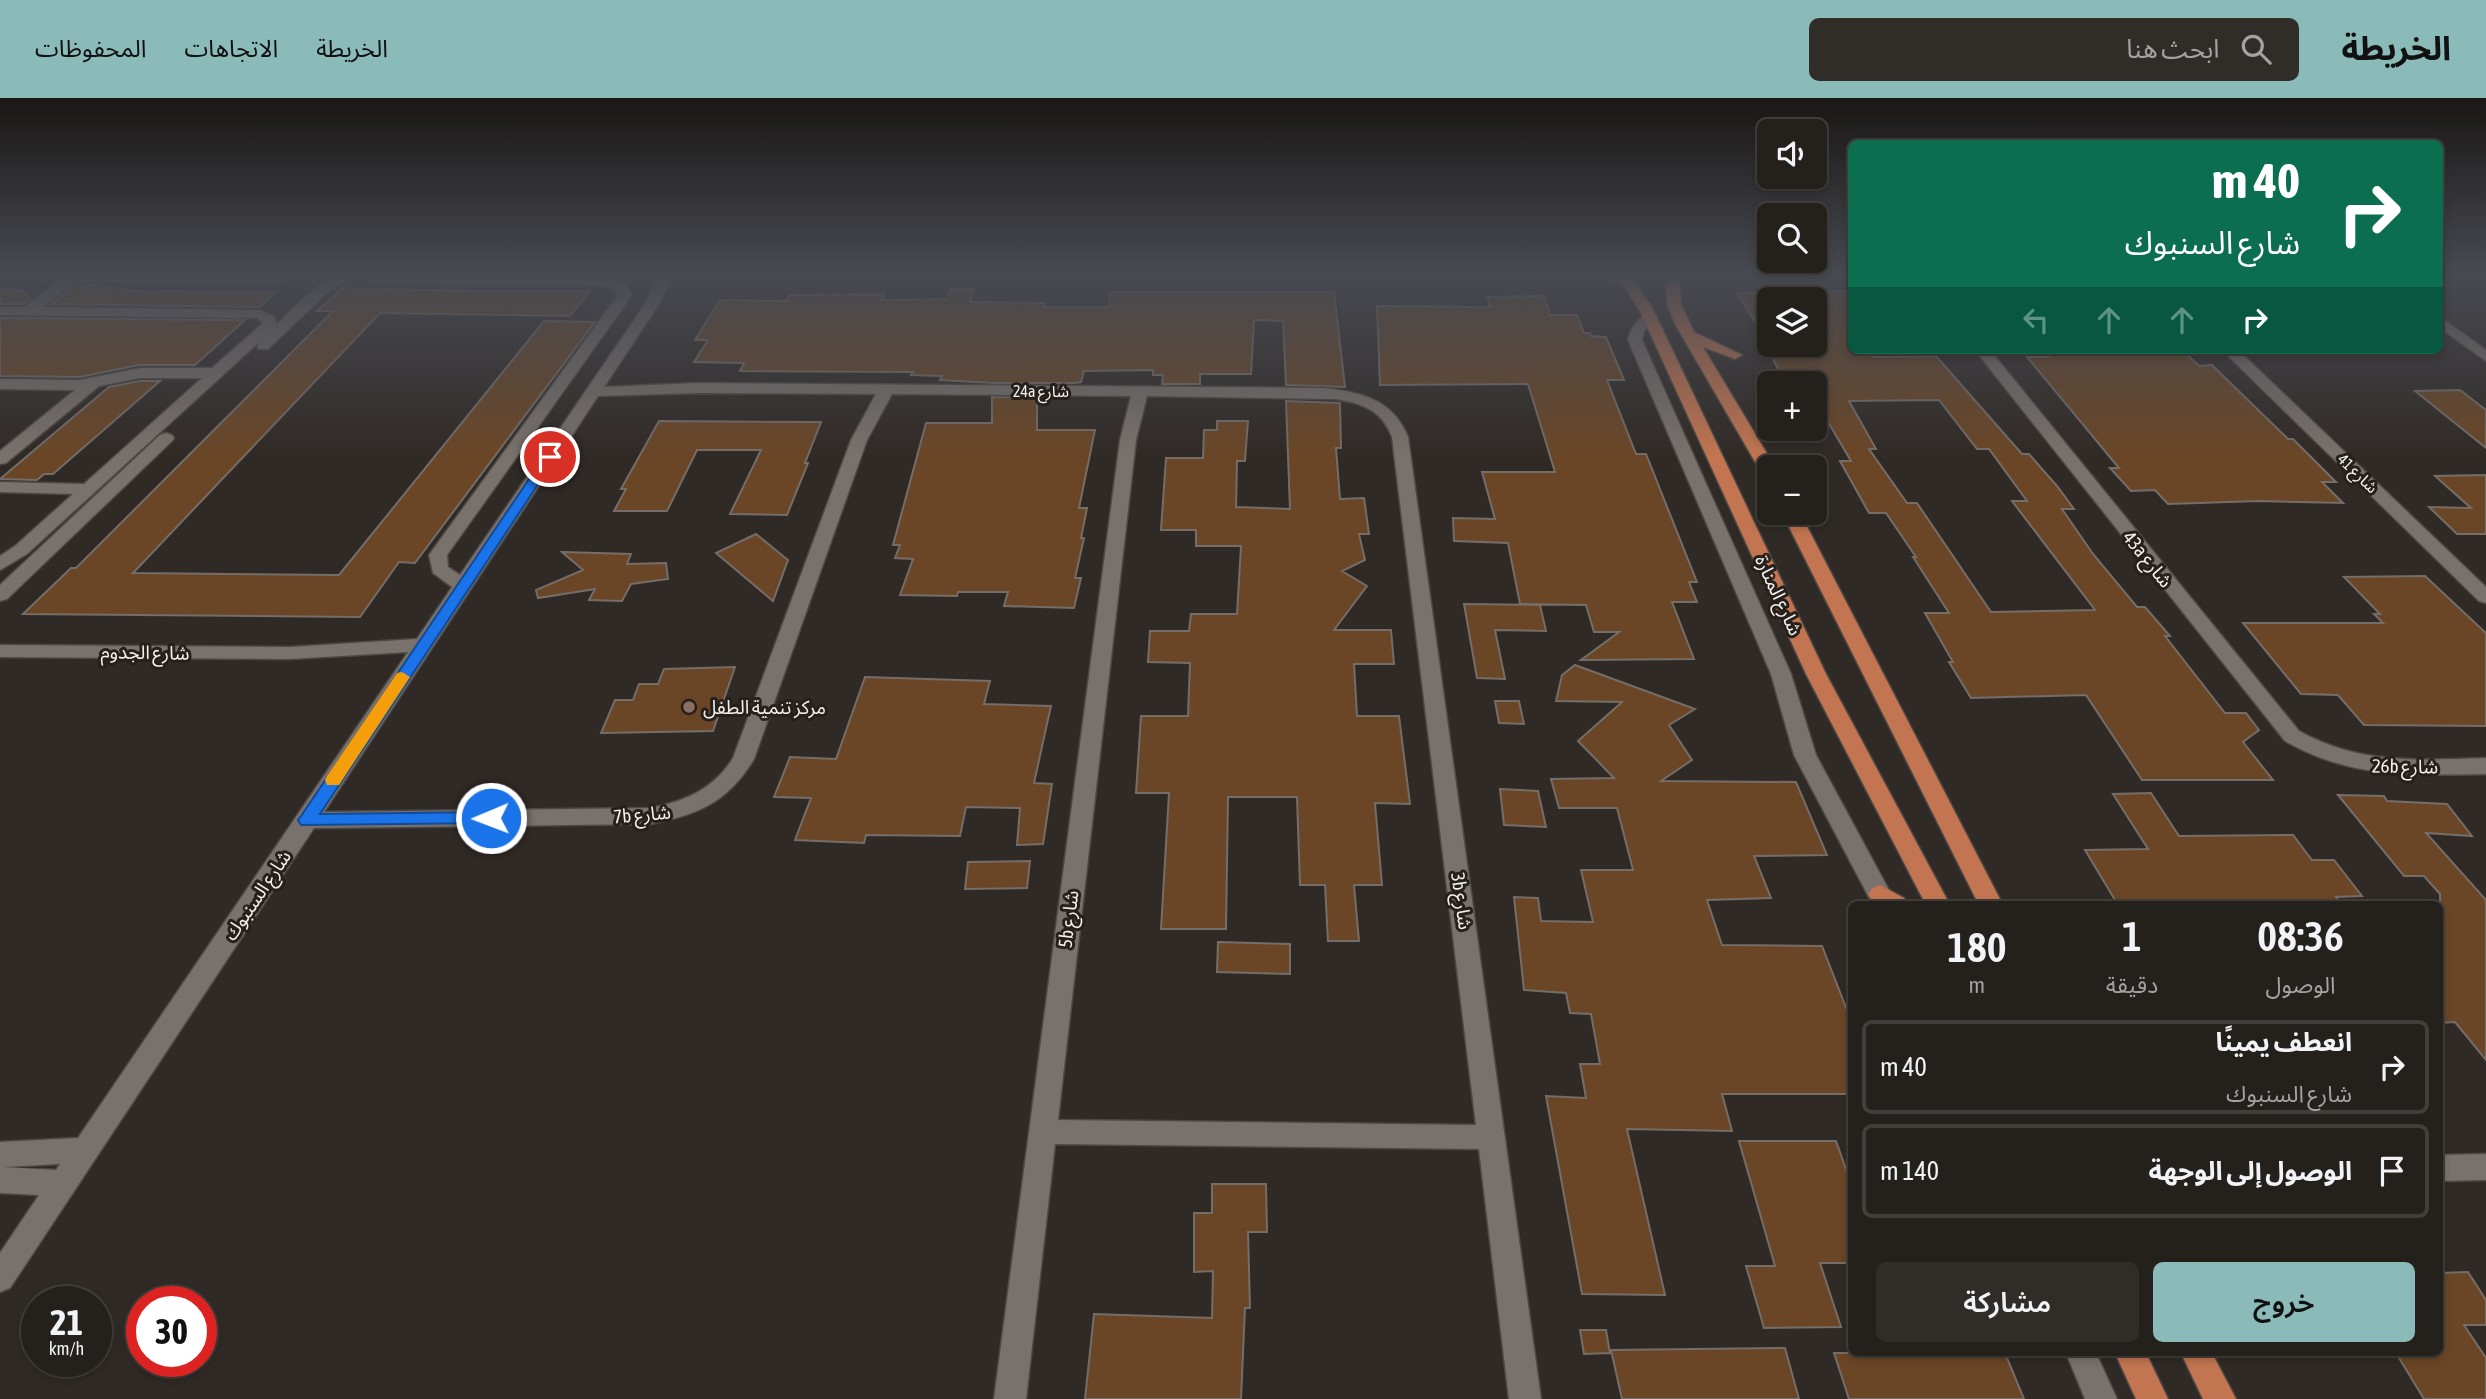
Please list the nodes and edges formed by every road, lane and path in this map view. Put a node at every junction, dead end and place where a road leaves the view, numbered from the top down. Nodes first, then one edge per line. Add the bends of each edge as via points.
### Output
1 (256, 337) edge
2 (273, 337) edge
3 (597, 337) edge
4 (631, 337) edge
5 (1636, 337) edge
6 (1659, 337) edge
7 (1689, 337) edge
8 (1692, 337) edge
9 (2460, 337) edge
10 (1985, 354) edge
11 (2233, 354) edge
12 (1735, 355) dead end
13 (2486, 357) edge
14 (216, 373) junction
15 (93, 383) junction
16 (0, 384) edge
17 (597, 387) junction
18 (867, 390) junction
19 (886, 390) junction
20 (1122, 391) junction
21 (1140, 392) junction
22 (1384, 409) joint
23 (859, 440) junction
24 (1128, 440) junction
25 (1759, 455) edge
26 (0, 459) edge
27 (0, 487) edge
28 (89, 489) junction
29 (1797, 525) edge
30 (0, 564) edge
31 (463, 586) junction
32 (0, 595) edge
33 (2486, 597) edge
34 (0, 651) edge
35 (418, 654) junction
36 (2325, 755) joint
37 (2486, 766) edge
38 (307, 820) junction
39 (1887, 901) edge
40 (1936, 901) edge
41 (1989, 901) edge
42 (1042, 1132) junction
43 (1493, 1137) junction
44 (86, 1150) junction
45 (0, 1155) edge
46 (2486, 1167) edge
47 (2443, 1168) edge
48 (0, 1180) edge
49 (64, 1183) junction
50 (0, 1278) edge
51 (2082, 1356) edge
52 (2131, 1356) edge
53 (2198, 1356) edge
54 (1010, 1399) edge
55 (1525, 1399) edge
56 (2101, 1399) edge
57 (2152, 1399) edge
58 (2220, 1399) edge

1 - 14 street
2 - 32 street
3 - 31 street via 438,555 439,569
4 - 17 street, شارع السنبوك
5 - 39 street via 1781,674 1805,755
6 - 40 main road, شارع المنارة via 1816,674
7 - 25 main road
8 - 12 main road
9 - 13 street
10 - 36 street, 43a شارع via 2281,725
11 - 33 street, شارع 41
14 - 15 street via 140,373
14 - 28 street
15 - 16 street
15 - 26 street
17 - 18 street, 24a شارع
17 - 31 street, شارع السنبوك
18 - 19 street, 24a شارع
18 - 23 street, 7b شارع
19 - 20 street, 24a شارع
19 - 23 street, 7b شارع
20 - 21 street, 24a شارع
20 - 24 street, 5b شارع
21 - 22 street, 24a شارع via 1323,393 1356,398
21 - 24 street, 5b شارع
22 - 43 street, 3b شارع via 1400,437
23 - 38 street, 7b شارع via 743,759 719,791 674,813 649,816
24 - 42 street, 5b شارع
27 - 28 street
28 - 30 street
29 - 41 main road
31 - 35 street, شارع السنبوك
34 - 35 street, شارع الجدوم via 290,653 324,659
35 - 38 street, شارع السنبوك
36 - 37 street, 26b شارع via 2374,766
38 - 44 street, شارع السنبوك
42 - 43 street
42 - 54 street, 5b شارع
43 - 55 street, 3b شارع
44 - 45 street
44 - 49 street, شارع السنبوك
46 - 47 street
48 - 49 street
49 - 50 street, شارع السنبوك
51 - 56 street
52 - 57 main road
53 - 58 main road

